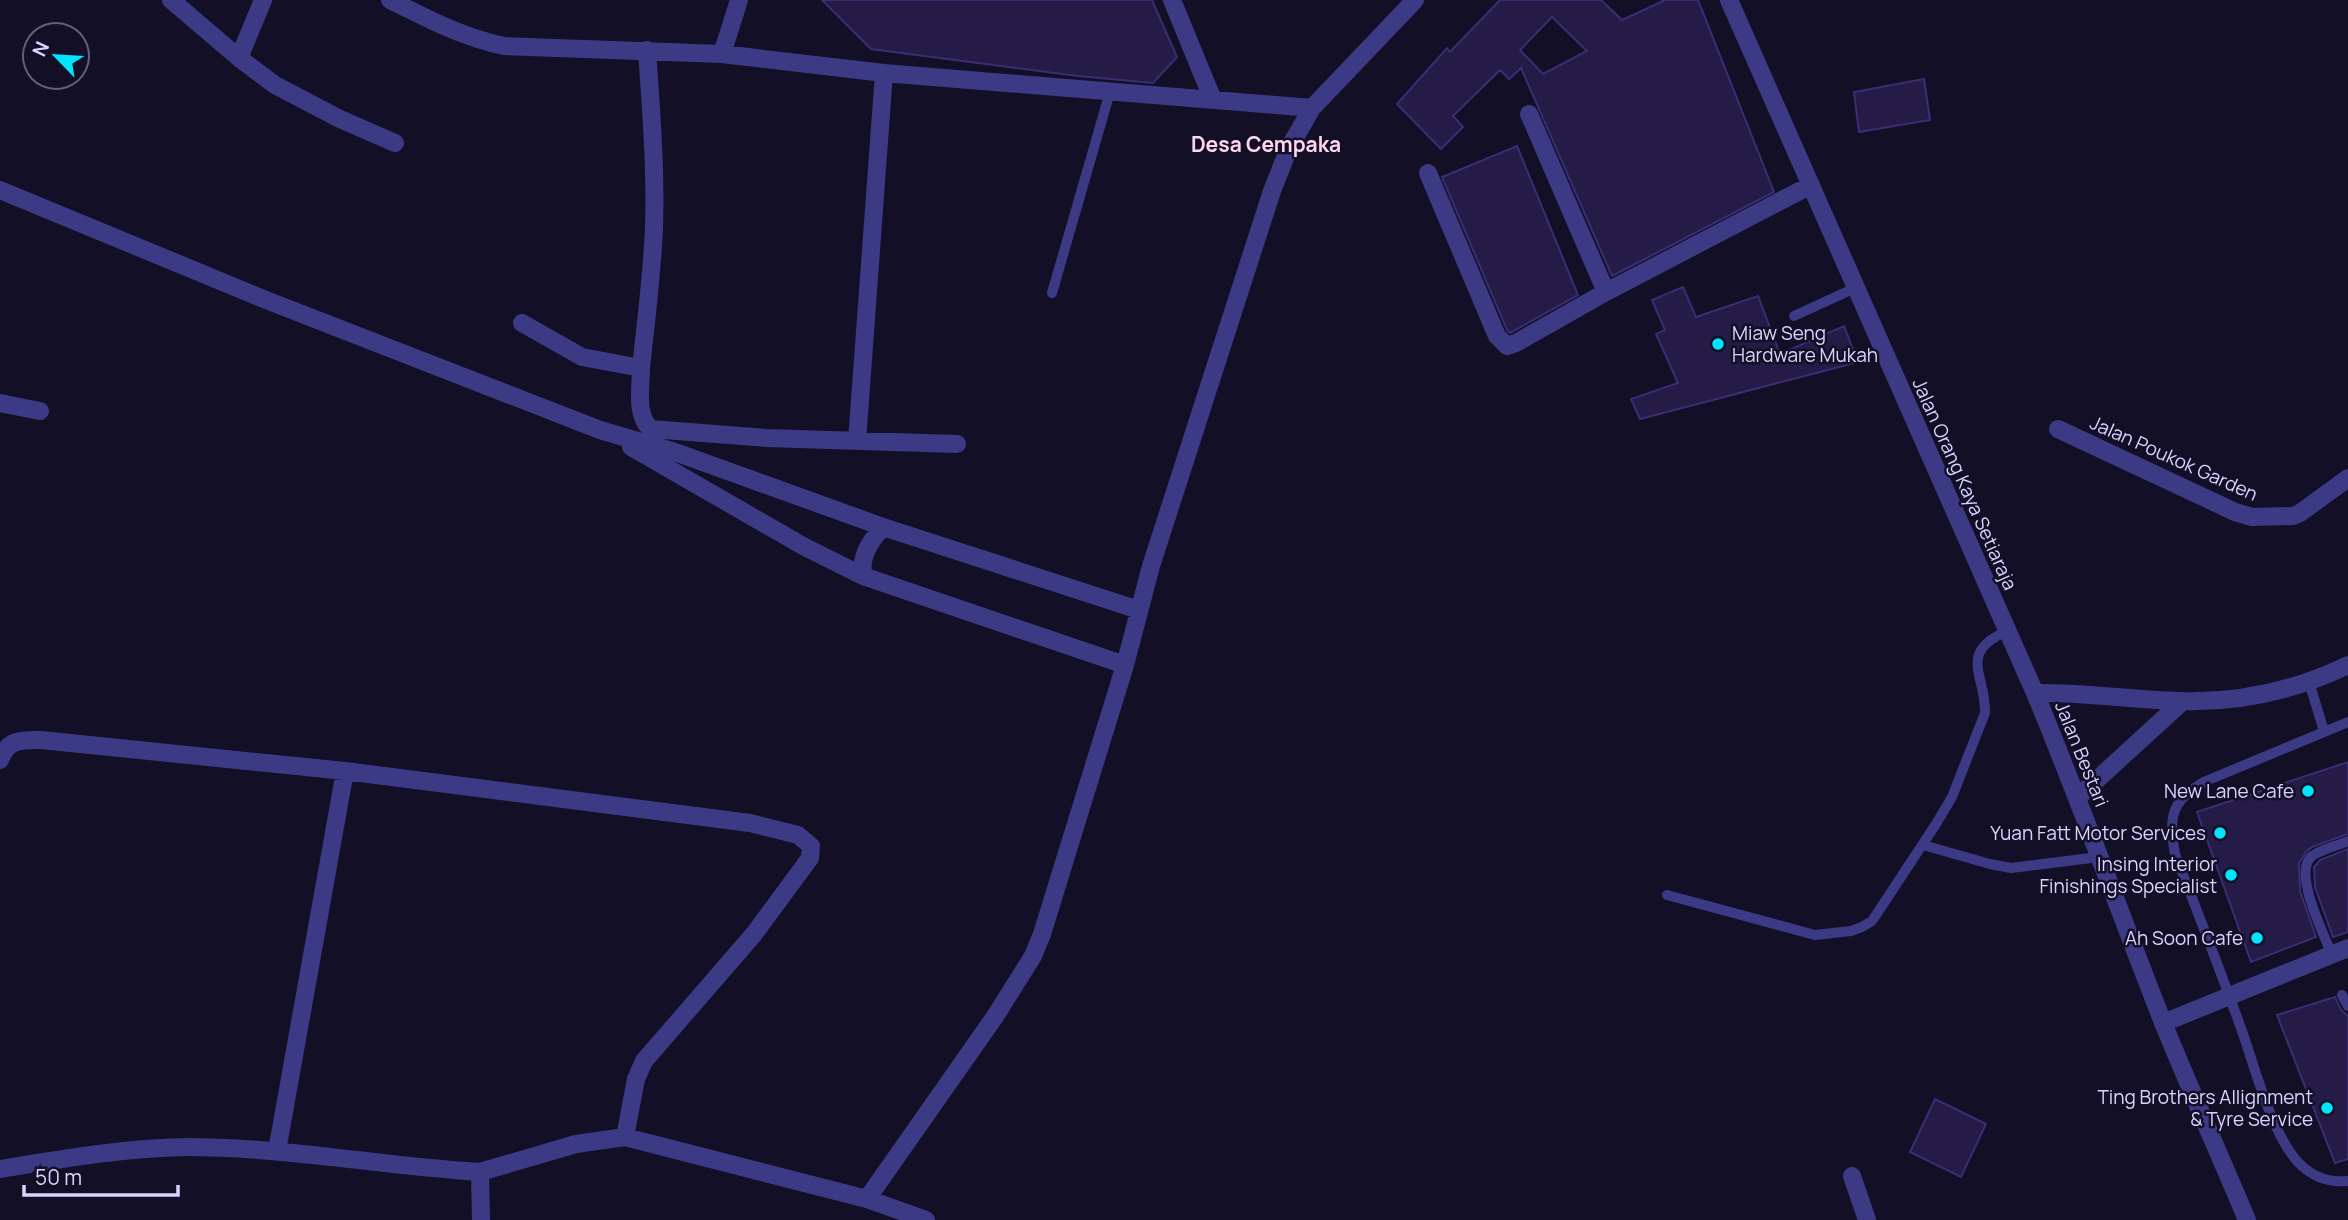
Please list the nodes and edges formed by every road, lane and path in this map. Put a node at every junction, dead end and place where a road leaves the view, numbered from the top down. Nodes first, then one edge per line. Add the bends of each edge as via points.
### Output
1 (172, 0) edge
2 (263, 0) edge
3 (390, 0) edge
4 (739, 0) edge
5 (1172, 0) edge
6 (1415, 0) edge
7 (1729, 0) edge
8 (648, 50) junction
9 (722, 54) junction
10 (239, 58) junction
11 (884, 73) junction
12 (1110, 92) junction
13 (1213, 100) junction
14 (1312, 108) junction
15 (1529, 114) dead end
16 (395, 143) dead end
17 (1428, 173) dead end
18 (1811, 185) junction
19 (0, 190) edge
20 (1855, 288) junction
21 (1606, 292) junction
22 (1052, 293) dead end
23 (1794, 316) dead end
24 (522, 323) dead end
25 (641, 368) junction
26 (0, 403) edge
27 (40, 411) dead end
28 (2057, 429) dead end
29 (600, 430) junction
30 (857, 441) junction
31 (957, 444) dead end
32 (2348, 478) edge
33 (883, 527) junction
34 (863, 576) junction
35 (1139, 610) junction
36 (2007, 631) junction
37 (1125, 665) junction
38 (2348, 665) edge
39 (2309, 682) junction
40 (2035, 693) junction
41 (2183, 701) junction
42 (2348, 722) edge
43 (2324, 731) junction
44 (0, 760) edge
45 (345, 771) junction
46 (2078, 797) junction
47 (2348, 841) edge
48 (1923, 845) junction
49 (2099, 857) junction
50 (1667, 895) dead end
51 (2340, 952) edge
52 (2343, 995) dead end
53 (2230, 996) junction
54 (2348, 1006) edge
55 (2163, 1023) junction
56 (625, 1137) junction
57 (277, 1151) junction
58 (0, 1169) edge
59 (480, 1172) junction
60 (1852, 1176) dead end
61 (2348, 1181) edge
62 (867, 1199) junction
63 (481, 1220) edge
64 (926, 1220) edge
65 (1867, 1220) edge
66 (2247, 1220) edge

1 - 10 street
2 - 10 street
3 - 8 street via 450,31 504,46
4 - 9 street
5 - 13 street
6 - 14 street
7 - 18 street, Jalan Orang Kaya Setiaraja
8 - 9 street
8 - 25 street via 654,226
9 - 11 street
10 - 16 street via 275,85
11 - 12 street
11 - 30 street
12 - 13 street
12 - 22 lane
13 - 14 street
14 - 35 street via 1279,169
15 - 21 street
17 - 21 street via 1502,343 1516,344
18 - 20 street, Jalan Orang Kaya Setiaraja
18 - 21 street
19 - 29 street
20 - 23 lane
20 - 36 street, Jalan Orang Kaya Setiaraja
24 - 25 street via 582,357
25 - 30 street via 641,412 651,429
26 - 27 street
28 - 32 street, Jalan Poukok Garden via 2252,517 2300,513
29 - 33 street via 675,452
29 - 34 street
30 - 31 street
33 - 34 street via 865,552
33 - 35 street
34 - 37 street
35 - 37 street
36 - 40 street, Jalan Orang Kaya Setiaraja
36 - 48 lane via 1987,643 1977,659 1985,713 1952,797
37 - 62 street via 1032,957
38 - 39 street
39 - 41 street via 2245,697
39 - 43 lane
40 - 41 street
40 - 46 street, Jalan Bestari
41 - 46 street
42 - 43 lane
43 - 53 lane via 2189,790 2175,810 2171,834 2175,854
44 - 45 street via 13,741 34,740
45 - 56 street via 758,824 798,835 811,846 810,858 776,906 644,1061
45 - 57 street
46 - 49 street, Jalan Bestari
47 - 51 lane via 2310,857 2304,875 2308,892
48 - 49 lane via 2011,868
48 - 50 lane via 1872,920 1851,931 1815,935
49 - 55 street, Jalan Bestari
51 - 53 street
52 - 54 lane
53 - 55 street
53 - 61 lane via 2280,1137 2310,1173 2323,1180
55 - 66 street, Jalan Bestari
56 - 59 street via 576,1144
56 - 62 street
57 - 58 street via 161,1148
57 - 59 street
59 - 63 street
60 - 65 street
62 - 64 street

